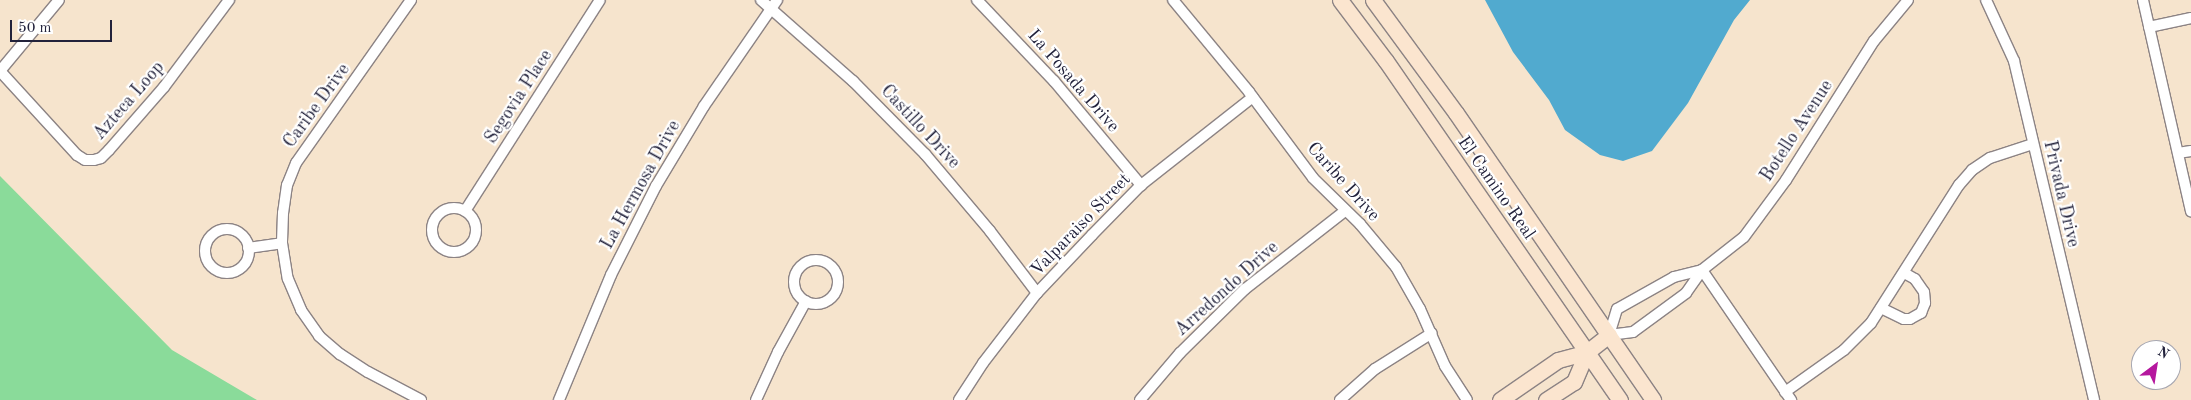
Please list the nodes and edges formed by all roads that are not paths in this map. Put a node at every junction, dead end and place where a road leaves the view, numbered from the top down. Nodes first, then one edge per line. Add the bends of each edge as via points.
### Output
1 (60, 0) edge
2 (229, 0) edge
3 (411, 0) edge
4 (600, 0) edge
5 (761, 0) edge
6 (977, 0) edge
7 (1173, 0) edge
8 (1340, 0) edge
9 (1373, 0) edge
10 (1908, 0) edge
11 (1986, 0) edge
12 (2143, 0) edge
13 (774, 4) edge
14 (2191, 18) edge
15 (2149, 27) junction
16 (0, 71) edge
17 (1253, 98) junction
18 (2032, 144) junction
19 (2191, 151) edge
20 (2178, 153) junction
21 (1141, 186) junction
22 (1345, 210) junction
23 (465, 211) junction
24 (2191, 212) edge
25 (282, 243) junction
26 (248, 248) junction
27 (1702, 270) junction
28 (1904, 273) junction
29 (1037, 293) junction
30 (806, 301) junction
31 (1881, 308) junction
32 (1432, 332) junction
33 (1609, 335) junction
34 (1587, 352) junction
35 (1788, 396) edge
36 (421, 400) edge
37 (559, 400) edge
38 (756, 400) edge
39 (959, 400) edge
40 (1140, 400) edge
41 (1340, 400) edge
42 (1467, 400) edge
43 (1500, 400) edge
44 (1546, 400) edge
45 (1620, 400) edge
46 (1653, 400) edge
47 (2094, 400) edge

1 - 16 street
2 - 16 street, Azteca Loop via 164,87 102,158 85,160 77,155
3 - 25 street, Caribe Drive via 296,163 287,185
4 - 23 street, Segovia Place
5 - 13 street, Castillo Drive
6 - 21 street, La Posada Drive via 1054,81
7 - 17 street, Caribe Drive
8 - 34 main road, El Camino Real via 1386,61
9 - 33 main road, El Camino Real via 1456,113
10 - 27 street, Botello Avenue via 1874,41 1759,218 1744,237
11 - 18 street, Privada Drive via 2014,61
12 - 15 street
13 - 29 street, Castillo Drive via 925,154
13 - 37 street, La Hermosa Drive via 710,98 656,186 611,275
14 - 15 street
15 - 20 street
17 - 21 street, Valparaiso Street
17 - 22 street, Caribe Drive via 1313,178
18 - 28 street via 1990,158 1972,170 1959,185
18 - 47 street, Privada Drive
19 - 20 street
20 - 24 street
21 - 29 street, Valparaiso Street
22 - 32 street, Caribe Drive via 1396,268
22 - 40 street, Arredondo Drive via 1245,289 1180,353
23 - 23 street via 476,230 471,244 458,251 443,249 434,239 432,226 435,219 452,208
25 - 26 street
25 - 36 street, Caribe Drive via 288,279 301,310 320,336 368,372
26 - 26 street via 245,262 234,272 226,273 213,267 205,254 207,241 223,230 237,232
27 - 33 street, Botello Avenue via 1686,294 1633,332
27 - 33 street, Botello Avenue via 1674,277 1617,309
27 - 35 street
28 - 31 street
28 - 31 street via 1915,279 1924,292 1925,303 1921,313 1904,319
29 - 39 street, Valparaiso Street
30 - 30 street via 796,290 795,275 805,264 826,263 836,273 838,286 835,293 819,304
30 - 38 street
31 - 35 street via 1851,344
32 - 41 street via 1374,369
32 - 42 street, Caribe Drive via 1445,366
33 - 34 main road
33 - 46 main road, El Camino Real
34 - 43 main road via 1558,360
34 - 44 main road via 1574,382
34 - 45 main road, El Camino Real

